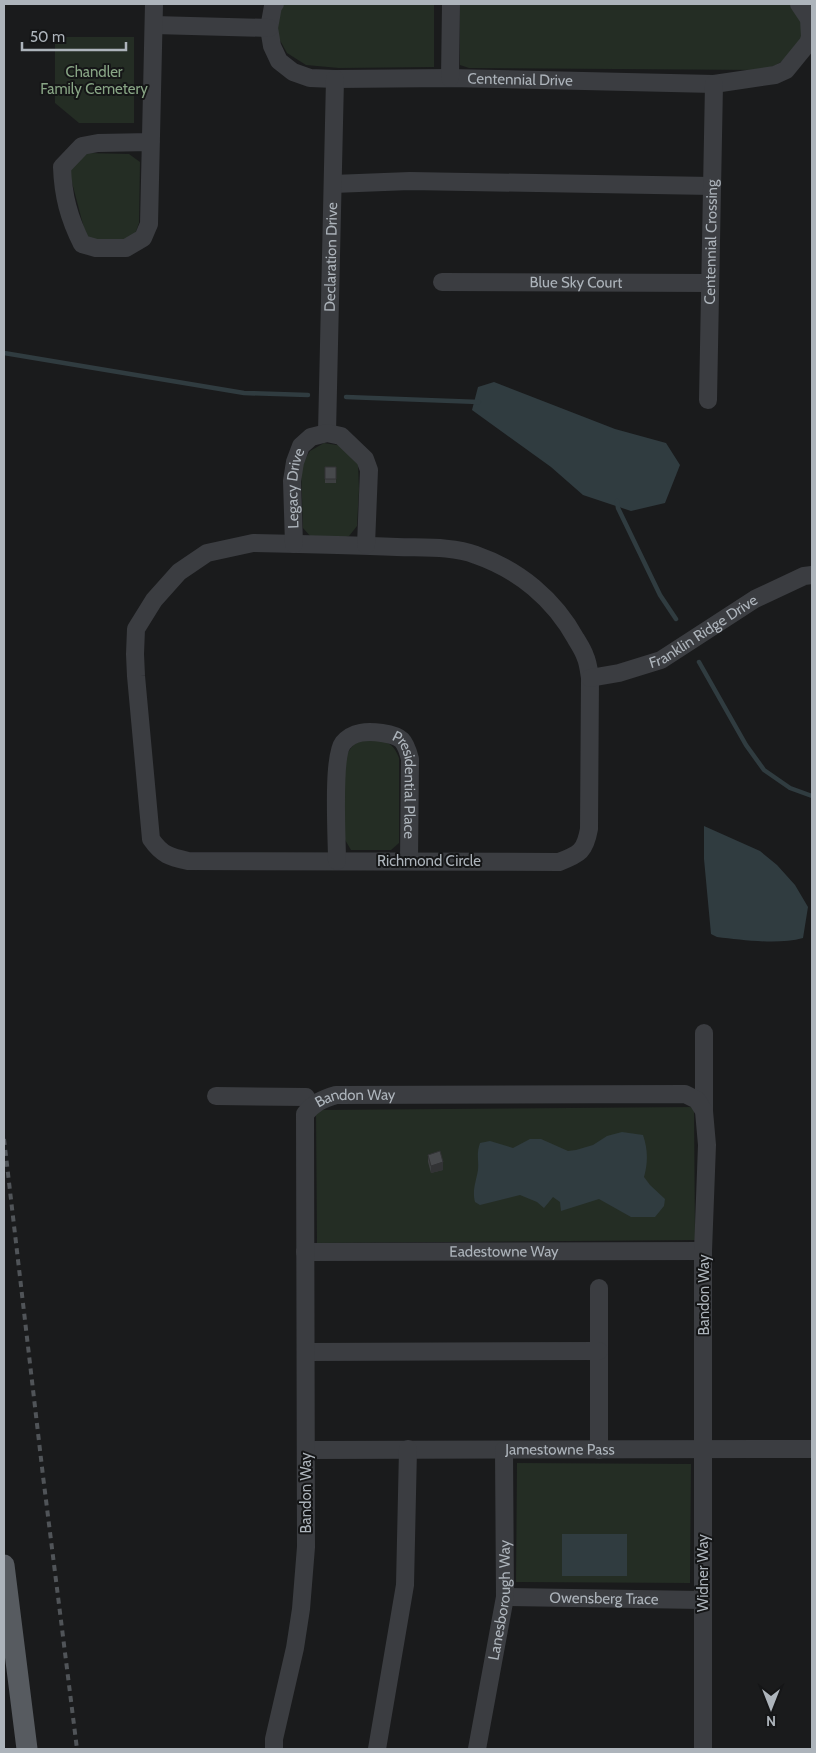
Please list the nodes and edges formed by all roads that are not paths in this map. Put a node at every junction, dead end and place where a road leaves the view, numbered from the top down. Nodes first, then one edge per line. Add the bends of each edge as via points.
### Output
1 (154, 4) edge
2 (275, 4) edge
3 (451, 4) edge
4 (799, 4) edge
5 (811, 19) edge
6 (154, 25) junction
7 (268, 28) junction
8 (810, 43) edge
9 (450, 78) junction
10 (335, 80) junction
11 (714, 84) junction
12 (151, 142) junction
13 (333, 184) junction
14 (712, 186) junction
15 (442, 282) dead end
16 (710, 283) junction
17 (708, 400) dead end
18 (327, 433) junction
19 (294, 544) junction
20 (366, 545) junction
21 (812, 575) edge
22 (590, 678) junction
23 (337, 861) junction
24 (408, 862) junction
25 (704, 1032) dead end
26 (216, 1096) dead end
27 (311, 1106) junction
28 (704, 1111) junction
29 (703, 1250) junction
30 (305, 1252) junction
31 (599, 1288) dead end
32 (599, 1351) junction
33 (306, 1352) junction
34 (408, 1449) junction
35 (306, 1450) junction
36 (504, 1450) junction
37 (599, 1450) junction
38 (704, 1450) junction
39 (812, 1450) edge
40 (4, 1565) edge
41 (505, 1596) junction
42 (702, 1600) junction
43 (27, 1749) edge
44 (274, 1749) edge
45 (377, 1749) edge
46 (477, 1749) edge
47 (703, 1749) edge

1 - 6 street
2 - 7 street
3 - 9 street
4 - 5 street
5 - 8 street
6 - 7 street
6 - 12 street
7 - 10 street, Centennial Drive via 279,61 293,72 310,78
8 - 11 street, Centennial Drive via 786,70 774,75
9 - 10 street, Centennial Drive
9 - 11 street, Centennial Drive
10 - 13 street, Declaration Drive
11 - 14 street, Centennial Crossing
12 - 12 street via 149,224 143,238 126,248 96,248 82,244 68,214 62,167 82,146
13 - 14 street
13 - 18 street, Declaration Drive
14 - 16 street, Centennial Crossing
15 - 16 street, Blue Sky Court
16 - 17 street, Centennial Crossing
18 - 19 street, Legacy Drive via 311,438 301,446 295,462 292,481
18 - 20 street, Legacy Drive via 340,436 366,459
19 - 20 street, Richmond Circle
19 - 23 street, Richmond Circle via 252,543 207,554 179,572 154,600 136,629 134,654 151,839 158,850 172,858 188,861
20 - 22 street, Richmond Circle via 456,550 475,554 517,574 540,592 570,628 585,656
21 - 22 street, Franklin Ridge Drive via 755,599 661,660
22 - 24 street, Richmond Circle via 589,829 586,844 577,856 559,862
23 - 24 street, Richmond Circle
23 - 24 street, Presidential Place via 337,761 342,744 354,734 372,732 395,735 406,744 410,759
25 - 28 street
26 - 27 street via 306,1097
27 - 28 street, Bandon Way via 322,1098 336,1095 685,1094 696,1100
27 - 30 street, Bandon Way via 304,1122
28 - 29 street, Bandon Way via 707,1145
29 - 30 street, Eadestowne Way
29 - 38 street, Bandon Way
30 - 33 street, Bandon Way
31 - 32 street
32 - 33 street
32 - 37 street
33 - 35 street, Bandon Way
34 - 35 street, Jamestowne Pass
34 - 36 street, Jamestowne Pass
34 - 45 street via 405,1586
35 - 44 street, Bandon Way via 306,1547 301,1609
36 - 37 street, Jamestowne Pass
36 - 41 street, Lanesborough Way
37 - 38 street, Jamestowne Pass
38 - 39 street, Jamestowne Pass
38 - 42 street, Widner Way
40 - 43 main road
41 - 42 street, Owensberg Trace
41 - 46 street, Lanesborough Way
42 - 47 street, Widner Way

